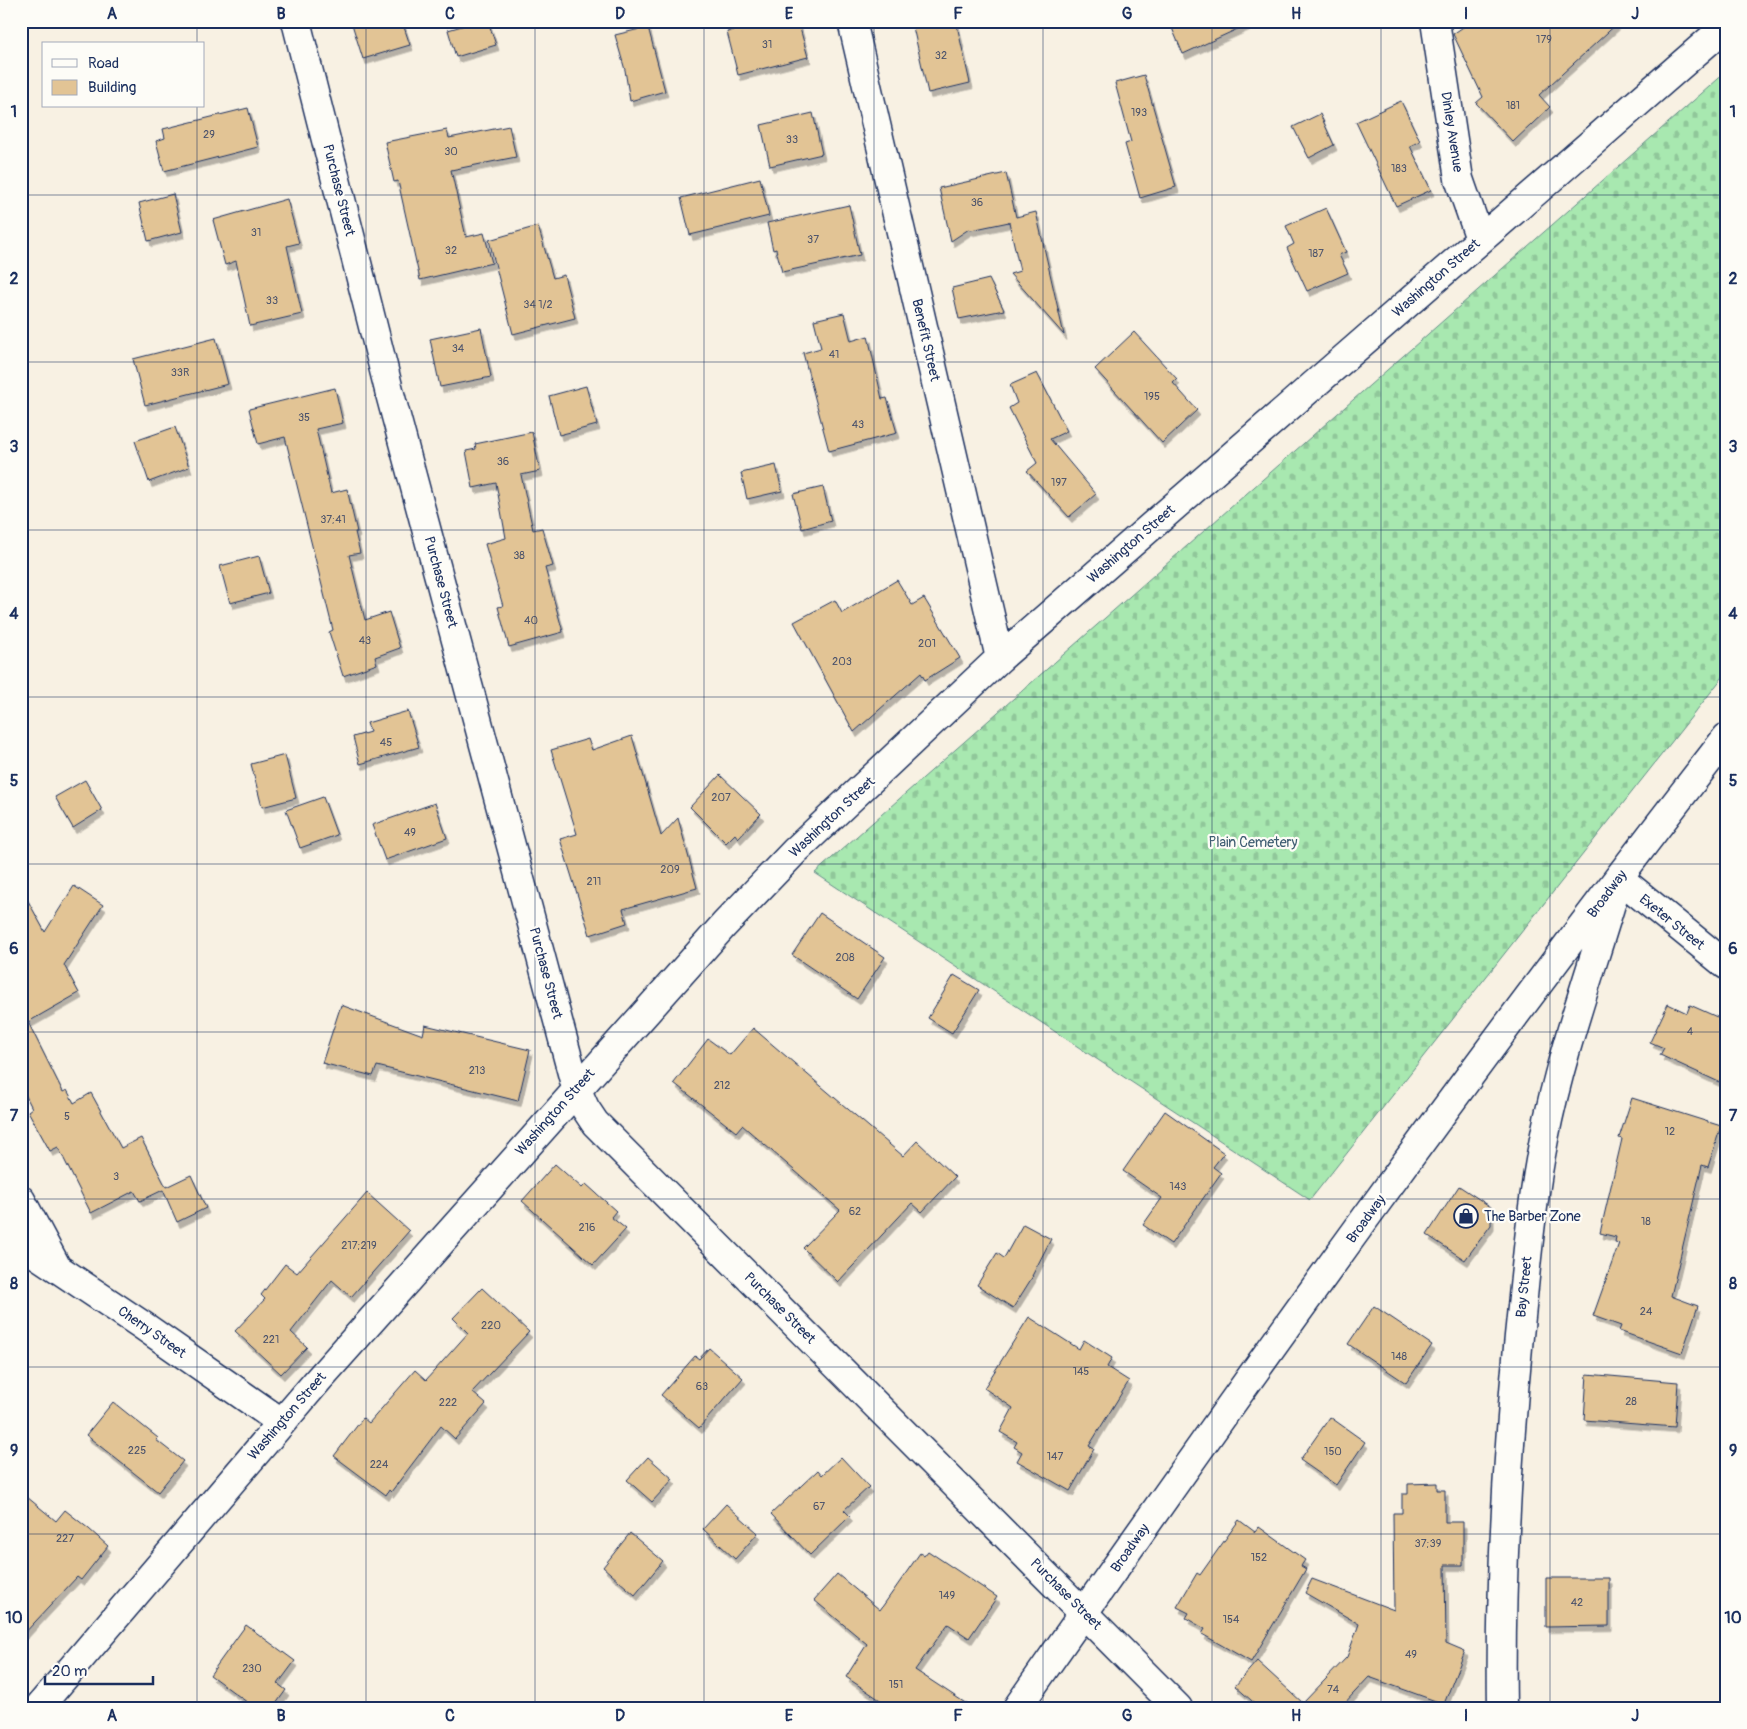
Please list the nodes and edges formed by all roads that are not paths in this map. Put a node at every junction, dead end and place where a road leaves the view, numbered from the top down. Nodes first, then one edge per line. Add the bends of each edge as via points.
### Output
1 (296, 21) edge
2 (852, 21) edge
3 (1435, 21) edge
4 (1726, 26) edge
5 (1480, 239) junction
6 (1000, 658) junction
7 (1726, 738) edge
8 (1619, 878) junction
9 (1726, 965) edge
10 (576, 1088) junction
11 (21, 1200) edge
12 (21, 1244) edge
13 (56, 1267) junction
14 (281, 1422) junction
15 (1084, 1612) junction
16 (38, 1708) edge
17 (1017, 1708) edge
18 (1178, 1708) edge
19 (1502, 1708) edge

1 - 10 street, Purchase Street via 390,394
2 - 6 street, Benefit Street
3 - 5 street, Dinley Avenue via 1459,179
4 - 5 street, Washington Street
5 - 6 street, Washington Street
6 - 10 street, Washington Street via 758,888
7 - 8 street, Broadway
8 - 9 street, Exeter Street
8 - 15 street, Broadway via 1286,1327
8 - 19 street, Bay Street via 1562,1066 1534,1193 1506,1490
10 - 14 street, Washington Street
10 - 15 street, Purchase Street via 584,1108 595,1123
11 - 13 street
12 - 13 street, Cherry Street
13 - 14 street, Cherry Street
14 - 16 street, Washington Street
15 - 17 street, Broadway
15 - 18 street, Purchase Street

